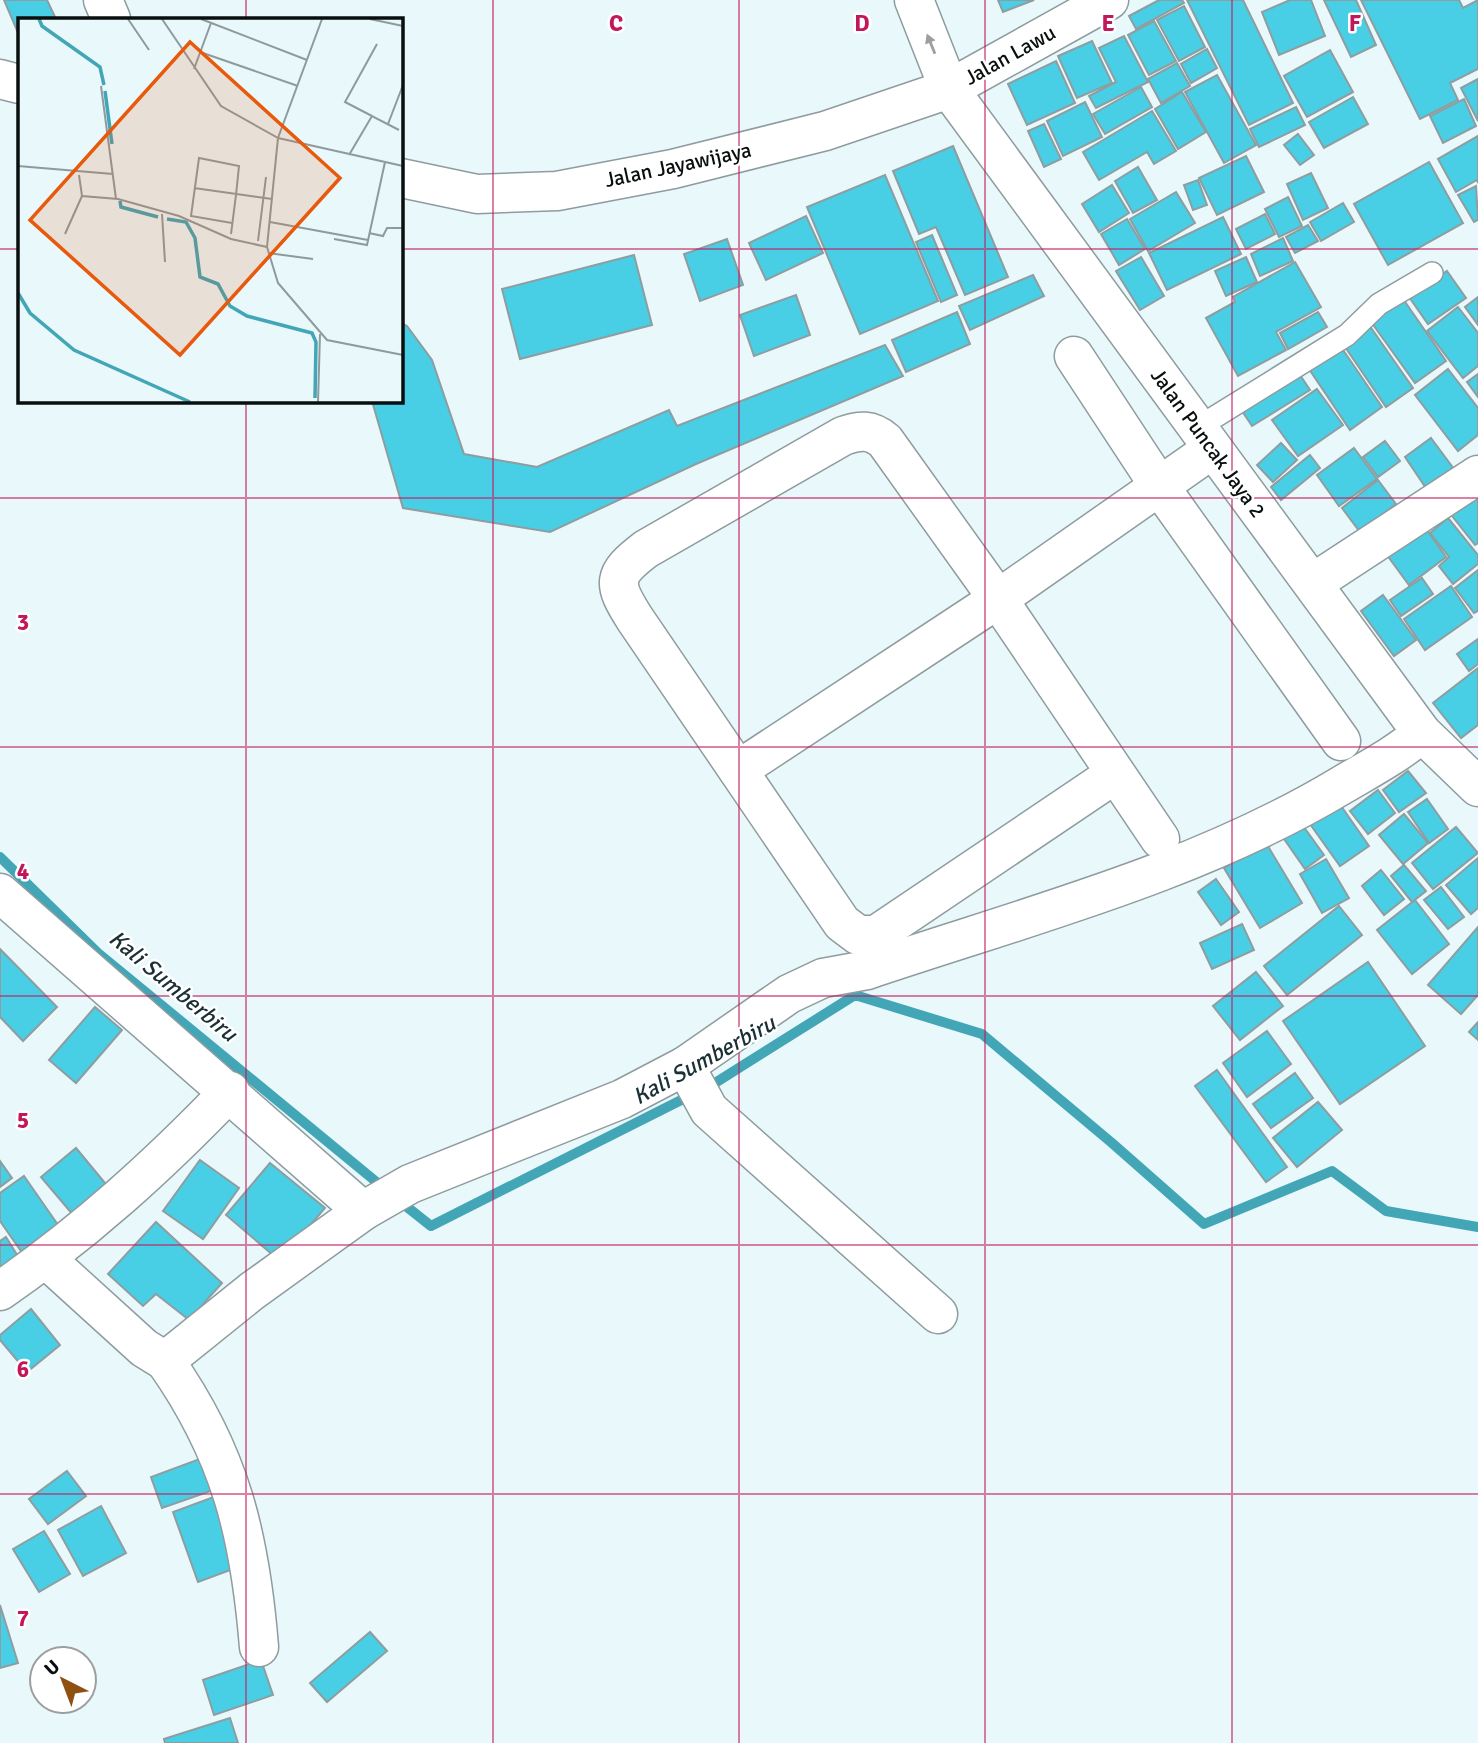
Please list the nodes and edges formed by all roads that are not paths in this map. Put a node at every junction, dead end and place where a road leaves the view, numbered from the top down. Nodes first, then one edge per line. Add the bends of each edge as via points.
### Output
1 (914, 0) edge
2 (1109, 0) edge
3 (0, 79) edge
4 (18, 84) edge
5 (949, 89) junction
6 (402, 178) edge
7 (1432, 273) dead end
8 (1074, 356) dead end
9 (1186, 462) junction
10 (1478, 475) edge
11 (1313, 583) junction
12 (998, 599) junction
13 (1341, 741) dead end
14 (1405, 746) junction
15 (1470, 764) edge
16 (737, 770) junction
17 (1115, 774) junction
18 (1160, 839) dead end
19 (0, 893) edge
20 (697, 1086) junction
21 (230, 1091) junction
22 (384, 1198) junction
23 (46, 1259) junction
24 (0, 1291) edge
25 (938, 1314) dead end
26 (165, 1361) junction
27 (259, 1647) dead end

5 -> 1 street, Jalan Puncak Jaya 2
2 - 5 street, Jalan Lawu
3 - 4 street
5 - 6 street, Jalan Jayawijaya via 825,131 673,169 556,191 477,194
5 - 9 street, Jalan Puncak Jaya 2
7 - 9 lane via 1379,304 1348,335
8 - 9 street
9 - 11 street, Jalan Puncak Jaya 2
9 - 12 street
9 - 13 street
10 - 11 street
11 - 14 street, Jalan Puncak Jaya 2
12 - 16 street
12 - 16 street via 885,441 865,431 843,436 646,549 621,572 617,586 621,596
12 - 17 street
14 - 15 street, Jalan Puncak Jaya 2
14 - 20 street via 1306,807 1181,865 867,970 823,978 748,1019
16 - 17 street via 842,923 858,936 876,935
17 - 18 street
19 - 21 street
20 - 22 street via 583,1117
20 - 25 street
21 - 22 street
21 - 23 street via 163,1161
22 - 26 street via 252,1291
23 - 24 street
23 - 26 street via 144,1348
26 - 27 street via 203,1419 223,1461 254,1584

